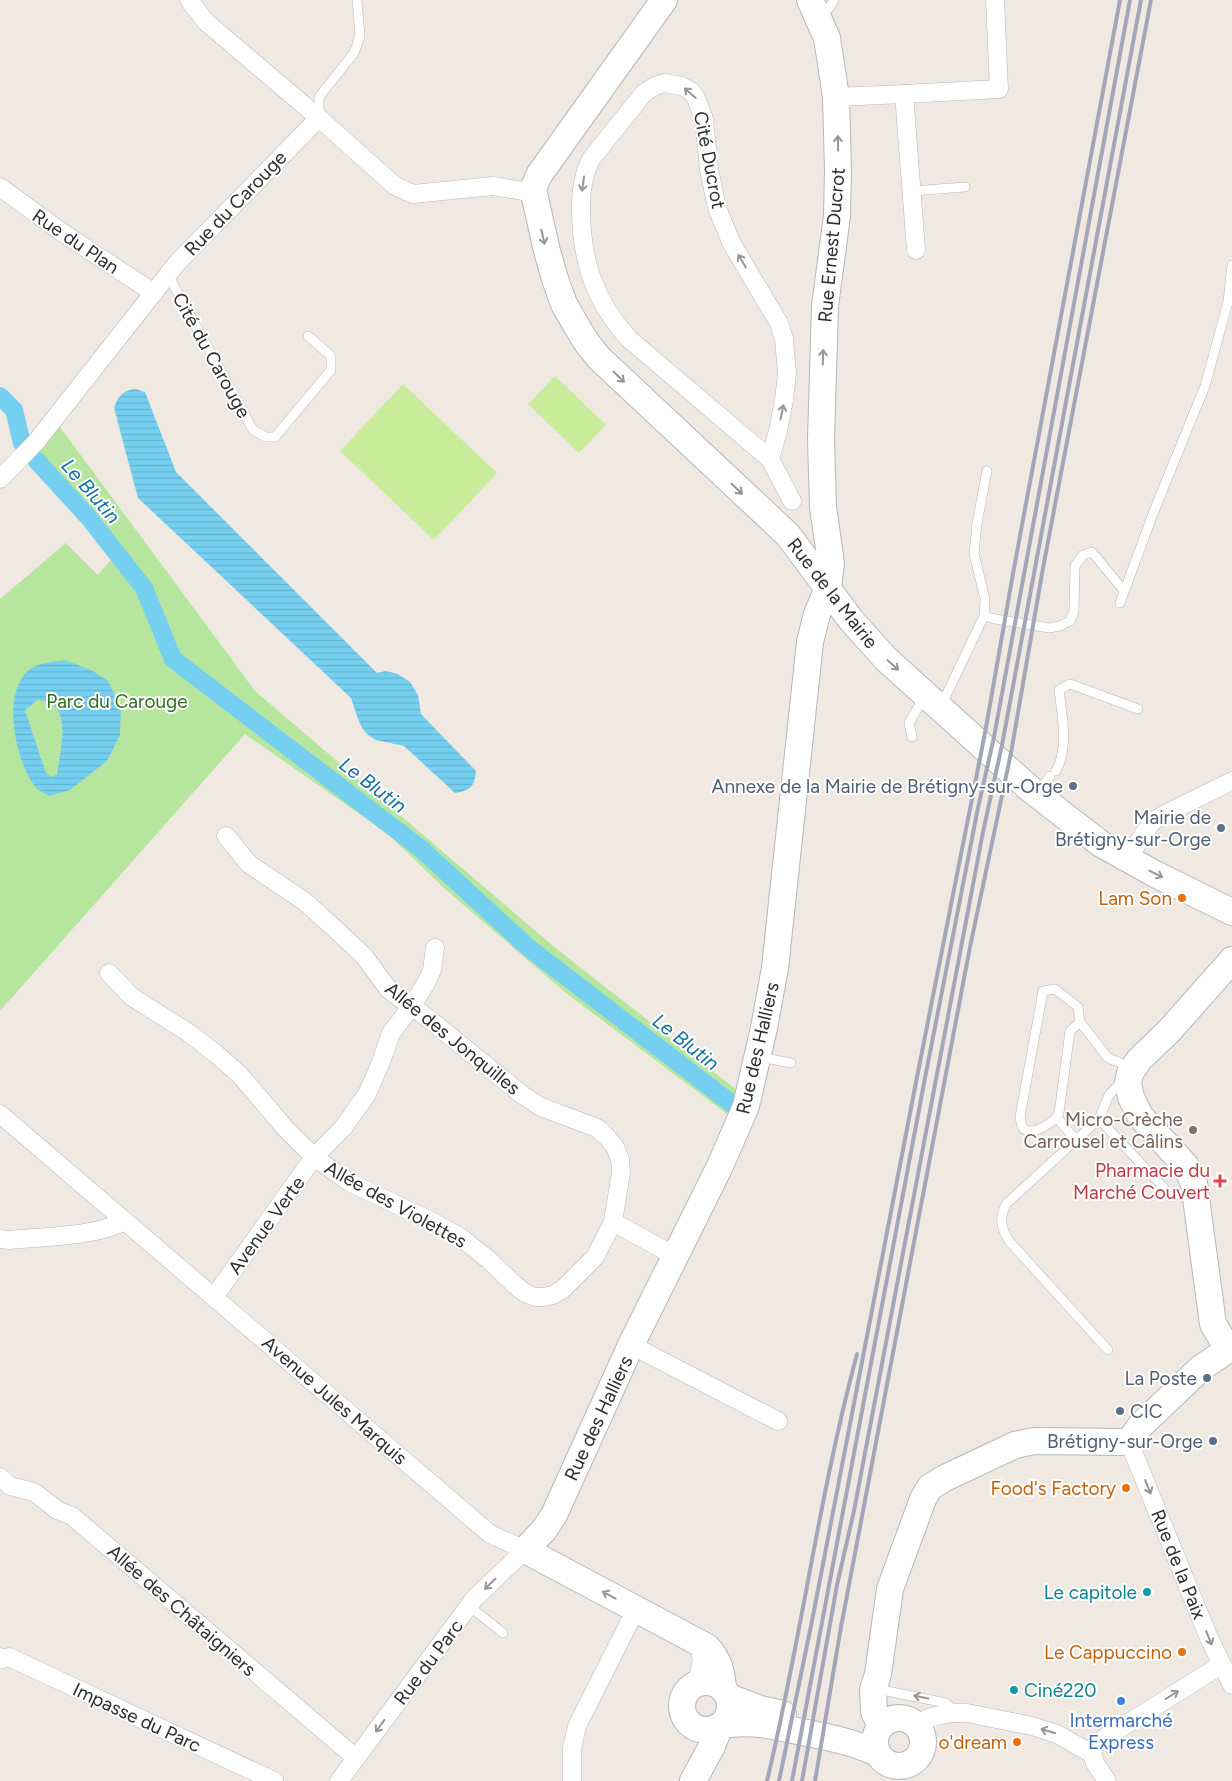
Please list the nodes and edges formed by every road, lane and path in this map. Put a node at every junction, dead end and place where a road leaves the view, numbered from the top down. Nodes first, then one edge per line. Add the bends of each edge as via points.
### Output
1 (189, 0) edge
2 (357, 0) edge
3 (664, 0) edge
4 (995, 0) edge
5 (821, 5) edge
6 (904, 94) junction
7 (836, 97) junction
8 (319, 118) junction
9 (0, 187) edge
10 (965, 187) dead end
11 (533, 189) junction
12 (912, 191) junction
13 (916, 250) dead end
14 (1232, 265) edge
15 (168, 275) junction
16 (154, 293) junction
17 (308, 336) dead end
18 (770, 459) junction
19 (987, 471) dead end
20 (0, 480) edge
21 (792, 500) junction
22 (824, 510) junction
23 (789, 539) junction
24 (828, 588) junction
25 (1124, 591) junction
26 (1120, 603) dead end
27 (816, 614) junction
28 (984, 616) junction
29 (933, 701) junction
30 (1138, 709) dead end
31 (912, 737) dead end
32 (1047, 780) junction
33 (1232, 781) edge
34 (226, 836) dead end
35 (1127, 859) junction
36 (1232, 912) edge
37 (435, 948) dead end
38 (1232, 960) edge
39 (109, 973) dead end
40 (412, 1006) junction
41 (1080, 1022) junction
42 (758, 1057) junction
43 (791, 1063) dead end
44 (1132, 1070) junction
45 (0, 1114) edge
46 (1057, 1118) junction
47 (1099, 1119) junction
48 (1076, 1140) junction
49 (314, 1157) junction
50 (1164, 1188) dead end
51 (124, 1221) junction
52 (613, 1222) junction
53 (0, 1239) edge
54 (675, 1256) junction
55 (214, 1297) junction
56 (631, 1346) junction
57 (1230, 1348) edge
58 (1108, 1350) dead end
59 (778, 1421) dead end
60 (1129, 1442) junction
61 (0, 1476) edge
62 (525, 1550) junction
63 (469, 1606) junction
64 (636, 1609) junction
65 (503, 1633) dead end
66 (699, 1642) junction
67 (0, 1657) edge
68 (1221, 1665) junction
69 (880, 1682) junction
70 (697, 1683) junction
71 (1232, 1685) edge
72 (726, 1692) junction
73 (956, 1712) junction
74 (721, 1725) junction
75 (892, 1742) edge
76 (1092, 1754) junction
77 (356, 1758) junction
78 (274, 1781) edge
79 (339, 1781) edge
80 (572, 1781) edge
81 (693, 1781) edge
82 (1107, 1781) edge

1 - 8 street via 206,22
2 - 8 lane via 360,36 354,53 319,97
3 - 11 main road via 539,175
4 - 6 street via 999,89
5 - 7 main road, Rue Ernest Ducrot
6 - 7 street
6 - 12 street
22 -> 7 main road, Rue Ernest Ducrot via 821,439 825,306 837,216
8 - 11 street via 407,193 493,186 524,191
8 - 15 street, Rue du Carouge
9 - 16 street, Rue du Plan via 60,232
10 - 12 lane
11 -> 23 main road, Rue de la Mairie via 555,279 564,304 587,343 619,378
12 - 13 street
14 - 25 lane via 1228,302 1205,386
15 - 16 street, Rue du Carouge
15 - 17 lane, Cité du Carouge via 253,430 265,437 275,437 332,370 331,356
16 - 20 street, Rue du Carouge via 36,442
18 -> 18 street, Cité Ducrot via 784,400 787,373 784,339 779,323 737,252 717,208 701,107 691,91 664,83 644,93 586,169 581,222 589,272 604,306 629,339
18 - 21 street, Cité Ducrot
19 - 28 lane via 974,554 984,599
21 - 22 street
21 - 23 street
22 - 23 main road
22 - 24 main road, Rue Ernest Ducrot via 830,564
23 - 24 main road, Rue de la Mairie
23 - 27 main road via 810,577
24 - 27 main road, Rue des Halliers
24 -> 29 main road, Rue de la Mairie via 872,645
25 - 26 lane
25 - 28 lane via 1092,552 1083,556 1075,566 1074,611 1070,621 1049,628
27 - 42 main road, Rue des Halliers via 810,642 775,968
28 - 29 lane
29 - 31 lane via 909,723
29 - 32 main road, Rue de la Mairie
30 - 32 lane via 1070,684 1059,690 1064,732 1060,763
32 - 35 main road, Rue de la Mairie via 1101,844
33 - 35 street via 1152,822
34 - 40 street, Allée des Jonquilles via 250,864 304,901 334,928 364,956 389,990
35 -> 36 main road, Rue de la Mairie
37 - 40 street, Avenue Verte via 432,970
38 - 44 main road
39 - 49 street, Allée des Violettes via 132,997 189,1033 240,1075
40 - 49 street, Avenue Verte via 391,1033 367,1094 343,1128
40 - 52 street, Allée des Jonquilles via 540,1107 596,1128 607,1137 620,1159
41 - 44 lane via 1108,1058
41 - 46 lane via 1070,1031
41 - 46 lane via 1078,1007 1055,989 1043,991 1020,1117 1022,1128 1027,1130 1049,1125
42 - 43 lane
42 - 54 main road, Rue des Halliers via 746,1106 736,1130
44 - 47 lane via 1109,1095
44 - 57 main road via 1128,1083 1140,1116 1185,1165 1194,1183 1213,1324
45 - 51 street, Avenue Jules Marquis
46 - 48 lane
47 - 48 lane
47 - 50 lane
48 - 58 lane via 1006,1204 1001,1222 1009,1241
49 - 52 street, Allée des Violettes via 349,1182 460,1237 515,1285 535,1297 553,1295 562,1289 594,1257
49 - 55 street, Avenue Verte
51 - 53 street via 114,1227 83,1233
51 - 55 street, Avenue Jules Marquis
52 - 54 street
54 - 56 main road, Rue des Halliers
55 - 62 street, Avenue Jules Marquis via 490,1534
56 - 59 street
56 - 62 main road, Rue des Halliers via 554,1514
57 - 60 main road via 1201,1368 1141,1425
60 -> 68 street, Rue de la Paix
60 - 69 main road via 1034,1441 1015,1445 930,1487 890,1589
61 - 77 street, Allée des Châtaigniers via 10,1486 34,1492 57,1510 72,1516
62 -> 63 street, Rue du Parc
64 -> 62 main road, Avenue Jules Marquis
63 - 65 lane
63 -> 77 street, Rue du Parc
64 - 66 main road, Avenue Jules Marquis
64 - 80 street via 577,1726 572,1748
66 - 70 street via 702,1660
66 - 72 main road, Avenue Jules Marquis via 716,1657
67 - 78 street, Impasse du Parc via 8,1657
68 - 71 street, Rue de la Paix
76 -> 68 street via 1096,1744 1106,1737
73 -> 69 lane via 946,1703
69 - 75 main road via 873,1690 874,1712
70 - 72 main road via 715,1683
70 - 74 main road via 689,1688 681,1704 686,1721 702,1730 712,1730
72 - 74 main road via 730,1712
72 - 75 main road via 766,1710 839,1725
73 - 75 street via 938,1715
76 -> 73 street via 1057,1734 1023,1724
74 - 75 main road via 736,1722 766,1724 858,1745
74 - 81 main road
76 - 82 street
77 - 79 street, Rue du Parc

